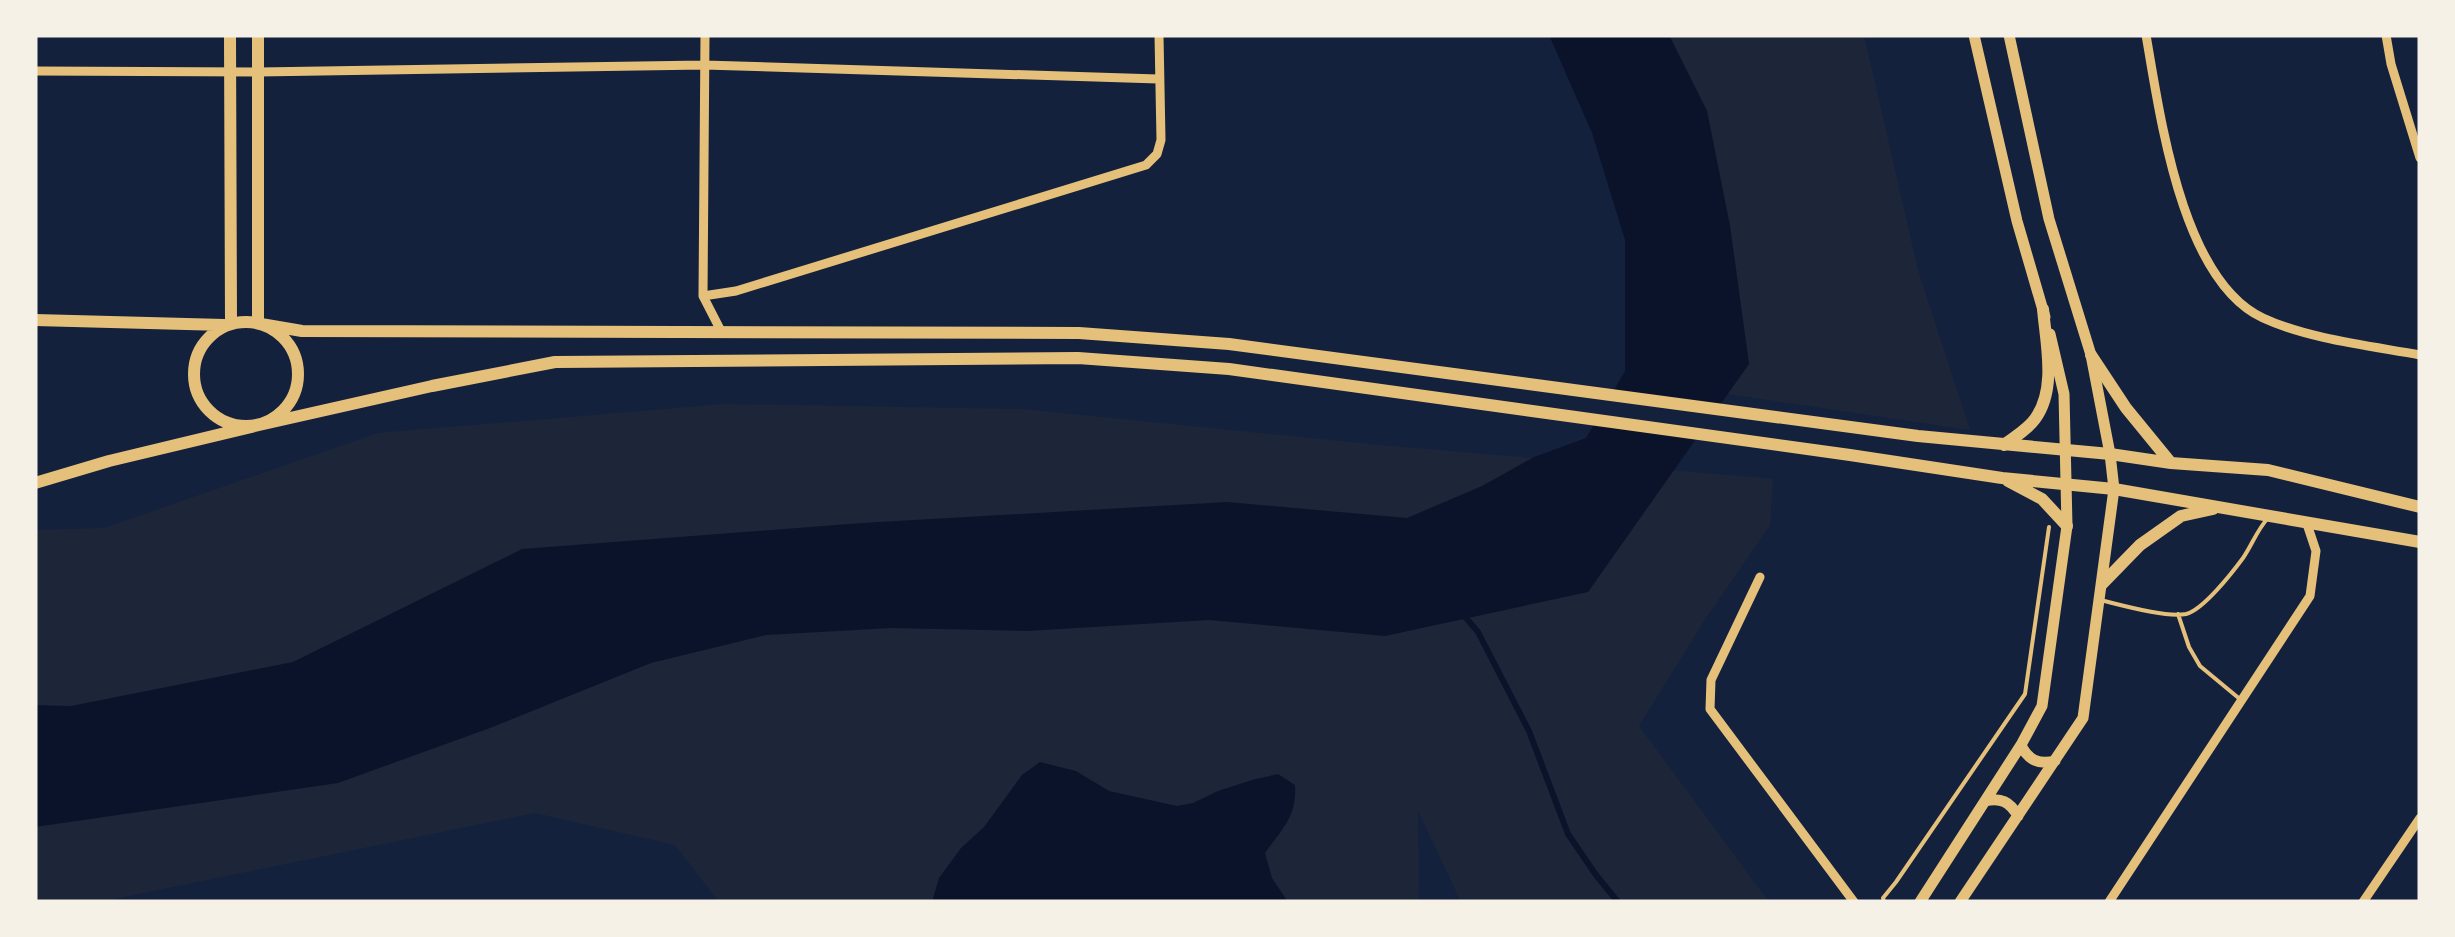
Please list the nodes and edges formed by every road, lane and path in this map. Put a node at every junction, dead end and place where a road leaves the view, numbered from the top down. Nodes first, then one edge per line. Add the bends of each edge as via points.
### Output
1 (230, 35) edge
2 (258, 35) edge
3 (705, 35) edge
4 (1158, 35) edge
5 (1974, 35) edge
6 (2009, 35) edge
7 (2146, 35) edge
8 (2386, 35) edge
9 (704, 65) junction
10 (230, 70) junction
11 (35, 71) edge
12 (258, 72) junction
13 (1158, 78) junction
14 (2417, 137) edge
15 (2420, 158) edge
16 (703, 296) junction
17 (2044, 309) junction
18 (35, 320) edge
19 (260, 323) junction
20 (229, 324) junction
21 (721, 331) junction
22 (2091, 355) junction
23 (2420, 355) edge
24 (259, 424) junction
25 (2004, 445) junction
26 (2066, 450) junction
27 (2110, 454) junction
28 (2171, 462) junction
29 (2002, 478) junction
30 (35, 483) edge
31 (2065, 486) junction
32 (2114, 489) junction
33 (2420, 507) edge
34 (2052, 508) junction
35 (2218, 508) junction
36 (2270, 517) junction
37 (2307, 524) junction
38 (2067, 526) junction
39 (2420, 542) edge
40 (1760, 577) dead end
41 (2102, 584) junction
42 (2100, 600) junction
43 (2178, 613) junction
44 (2241, 700) junction
45 (2020, 745) junction
46 (2055, 760) junction
47 (1985, 802) junction
48 (2018, 816) junction
49 (2420, 818) edge
50 (1854, 902) edge
51 (1884, 902) edge
52 (1920, 902) edge
53 (1960, 902) edge
54 (2109, 902) edge
55 (2363, 902) edge

1 - 10 main road
2 - 12 main road
3 - 9 street
4 - 13 street
5 - 17 street
6 - 22 street via 2049,219
7 - 23 street via 2168,158 2194,235 2228,294 2260,317 2293,328
8 - 14 street
9 - 12 street
9 - 13 street
9 - 16 street
10 - 11 street
10 - 12 street
10 - 20 main road
12 - 19 main road
13 - 16 street via 1161,140 1146,165
14 - 15 street
16 - 21 street
17 - 25 main road via 2049,381 2042,406
17 - 26 street via 2064,394
18 - 20 main road
19 - 20 main road
19 - 21 main road via 302,331
19 - 24 main road via 288,342 298,381 278,416
20 - 24 main road via 198,351 195,390 220,420
21 - 25 main road via 1079,333 1229,344
22 - 27 street
22 - 28 main road
24 - 29 main road via 555,362 1078,358 1229,369
24 - 30 main road
25 - 26 main road
26 - 27 main road
26 - 31 street
27 - 28 main road
27 - 32 street
28 - 33 main road via 2268,470
29 - 31 main road
29 - 34 main road
31 - 32 main road
31 - 38 street
32 - 35 main road
32 - 41 street
34 - 38 main road
34 - 51 path via 2026,694
35 - 36 main road
35 - 41 main road via 2182,516 2140,545
36 - 37 main road
36 - 43 lane via 2203,604
37 - 39 main road
37 - 44 street via 2316,551 2310,596
38 - 45 street via 2042,706
40 - 50 street via 1711,680 1710,708
41 - 42 street
42 - 43 lane
42 - 46 street via 2083,718
43 - 44 lane via 2200,666
44 - 54 street
45 - 46 street via 2034,761
45 - 47 street
46 - 48 street
47 - 48 street via 2005,801
47 - 52 street
48 - 53 street
49 - 55 street

